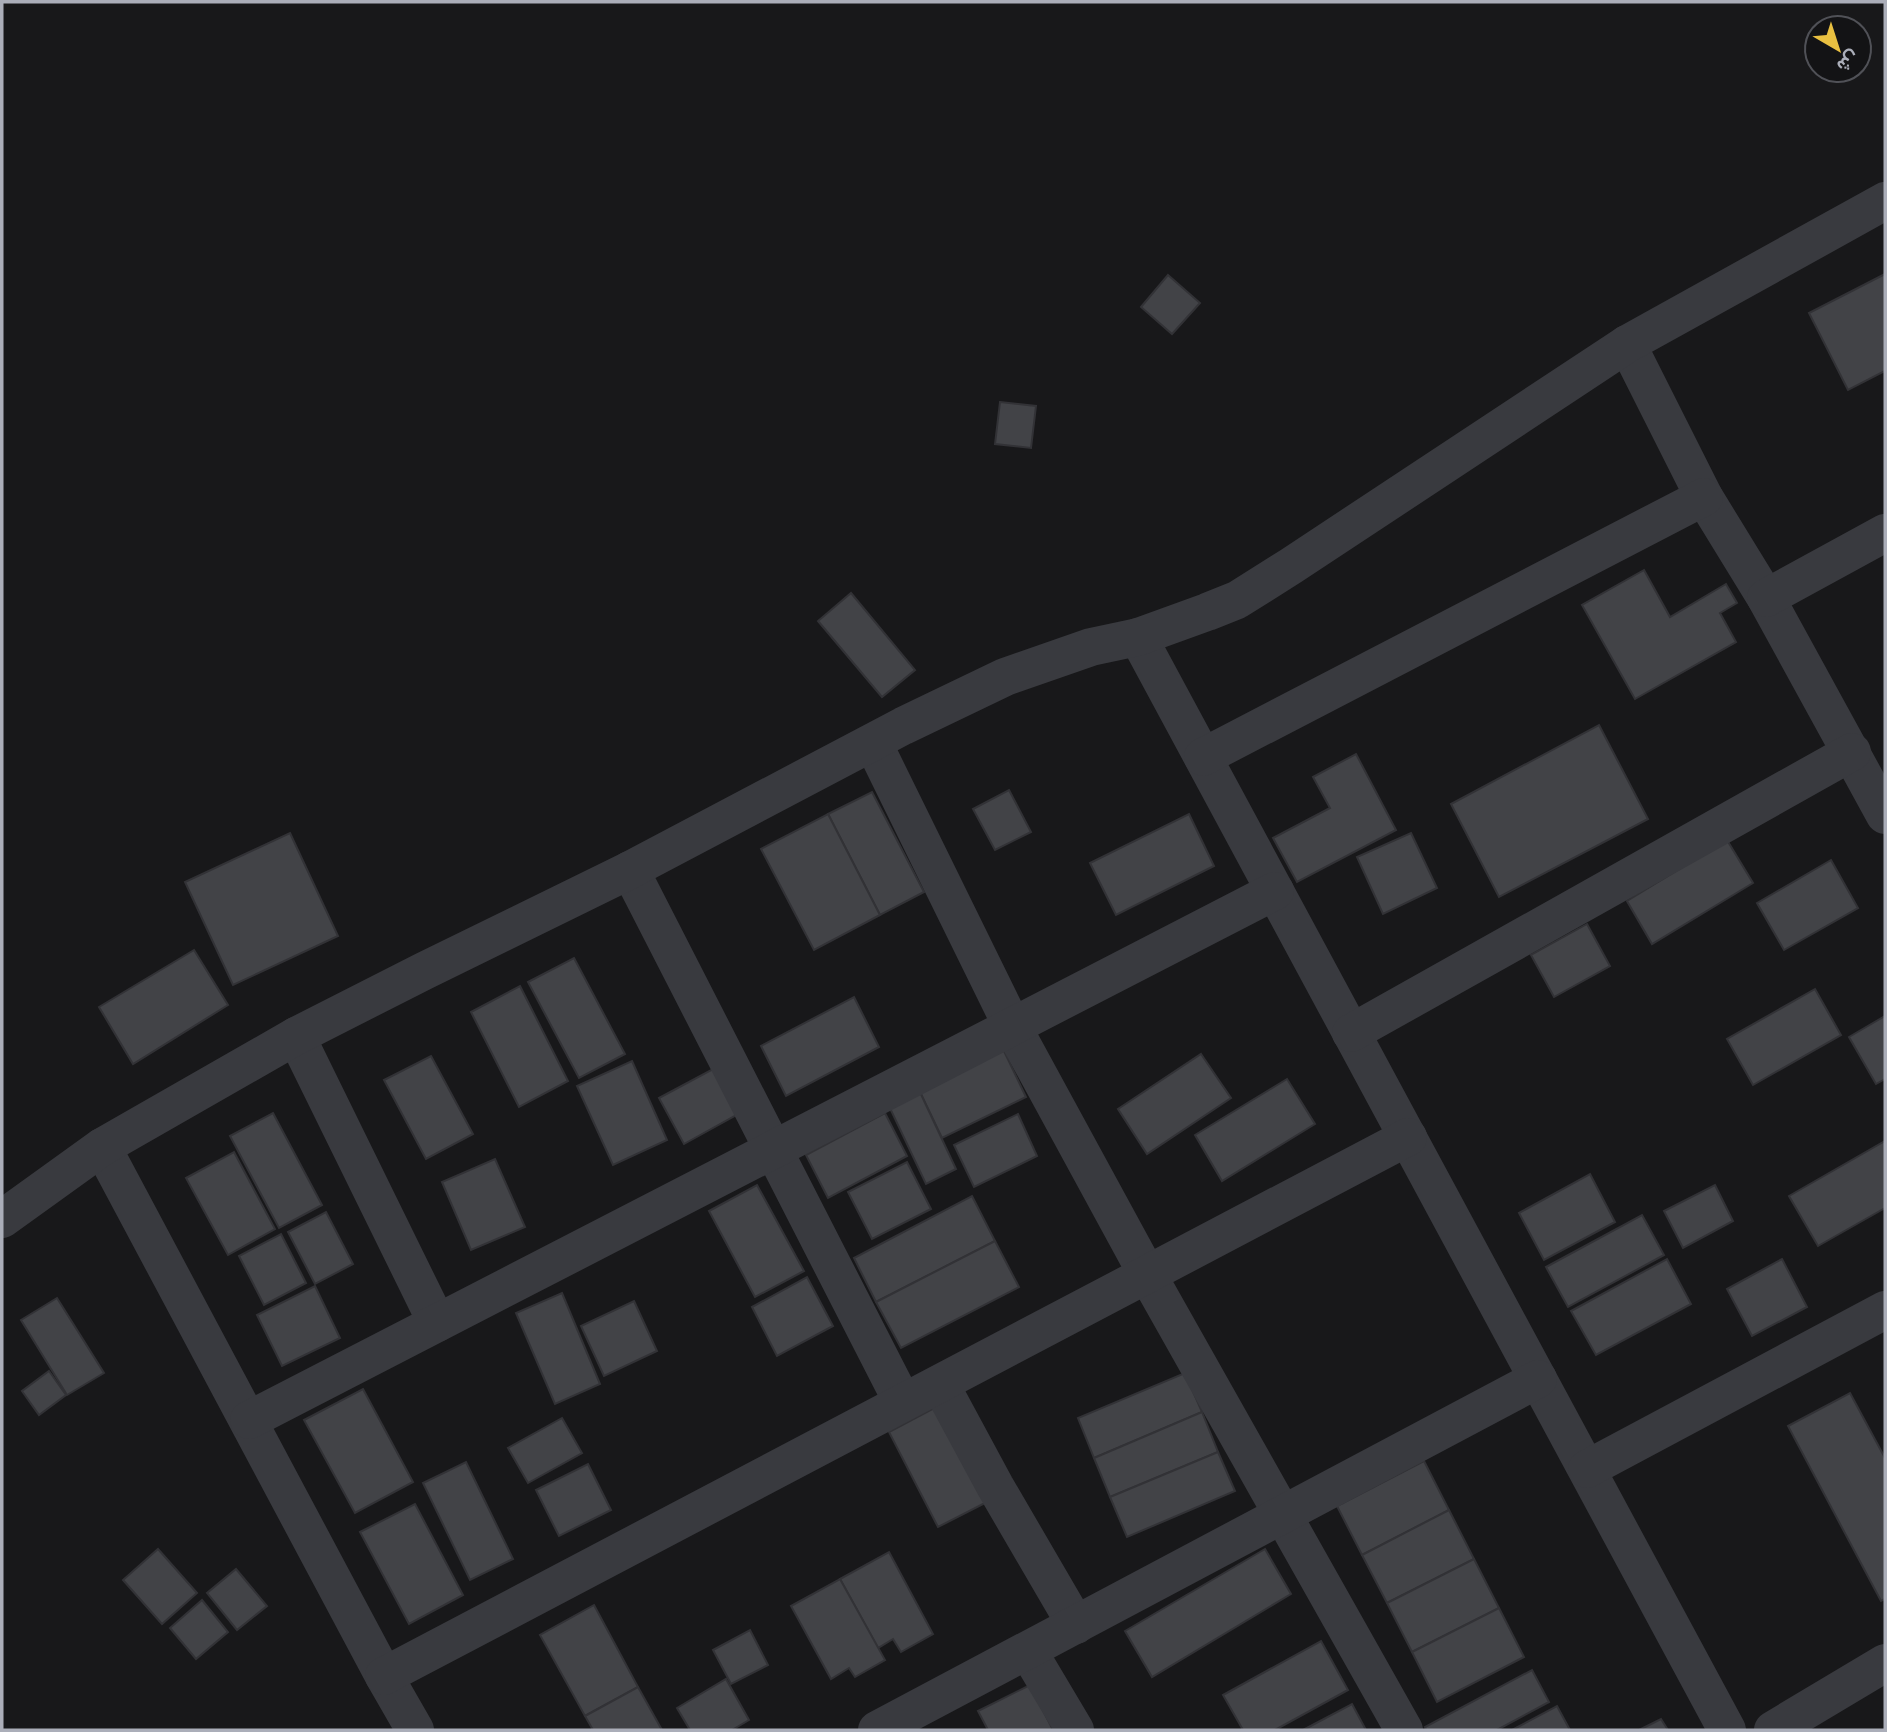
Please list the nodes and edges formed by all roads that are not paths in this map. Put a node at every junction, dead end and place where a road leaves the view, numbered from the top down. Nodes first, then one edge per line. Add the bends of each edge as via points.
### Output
1 (1885, 201) edge
2 (1627, 344) junction
3 (1704, 497) junction
4 (1885, 533) edge
5 (1766, 598) junction
6 (1138, 637) junction
7 (873, 743) junction
8 (1852, 752) junction
9 (1203, 757) junction
10 (1885, 815) edge
11 (630, 870) junction
12 (1275, 891) junction
13 (1012, 1026) junction
14 (1351, 1033) junction
15 (296, 1037) junction
16 (1408, 1137) junction
17 (102, 1146) junction
18 (773, 1149) junction
19 (2, 1219) edge
20 (1147, 1274) junction
21 (1885, 1310) edge
22 (437, 1324) junction
23 (1538, 1379) junction
24 (940, 1384) junction
25 (902, 1401) junction
26 (249, 1420) junction
27 (1587, 1469) junction
28 (1284, 1514) junction
29 (1076, 1625) junction
30 (1028, 1651) junction
31 (1885, 1664) edge
32 (384, 1676) junction
33 (899, 1725) edge
34 (415, 1730) edge
35 (1076, 1730) edge
36 (1405, 1730) edge
37 (1727, 1730) edge
38 (1773, 1730) edge

1 - 2 street
2 - 3 street
2 - 6 street via 1237,600
3 - 5 street
3 - 9 street
4 - 5 street
5 - 8 street
6 - 7 street via 1091,647 1005,677
6 - 9 street
7 - 11 street
7 - 13 street
8 - 10 street
8 - 14 street
9 - 12 street
11 - 15 street
11 - 18 street
12 - 13 street
12 - 14 street
13 - 18 street
13 - 20 street
14 - 16 street
15 - 17 street
15 - 22 street
16 - 20 street
16 - 23 street
17 - 19 street
17 - 26 street
18 - 22 street
18 - 25 street
20 - 24 street
20 - 28 street
21 - 27 street
22 - 26 street
23 - 27 street
23 - 28 street
24 - 25 street
24 - 29 street
25 - 32 street
26 - 32 street
27 - 37 street
28 - 29 street
28 - 36 street
29 - 30 street
30 - 33 street
30 - 35 street
31 - 38 street
32 - 34 street

